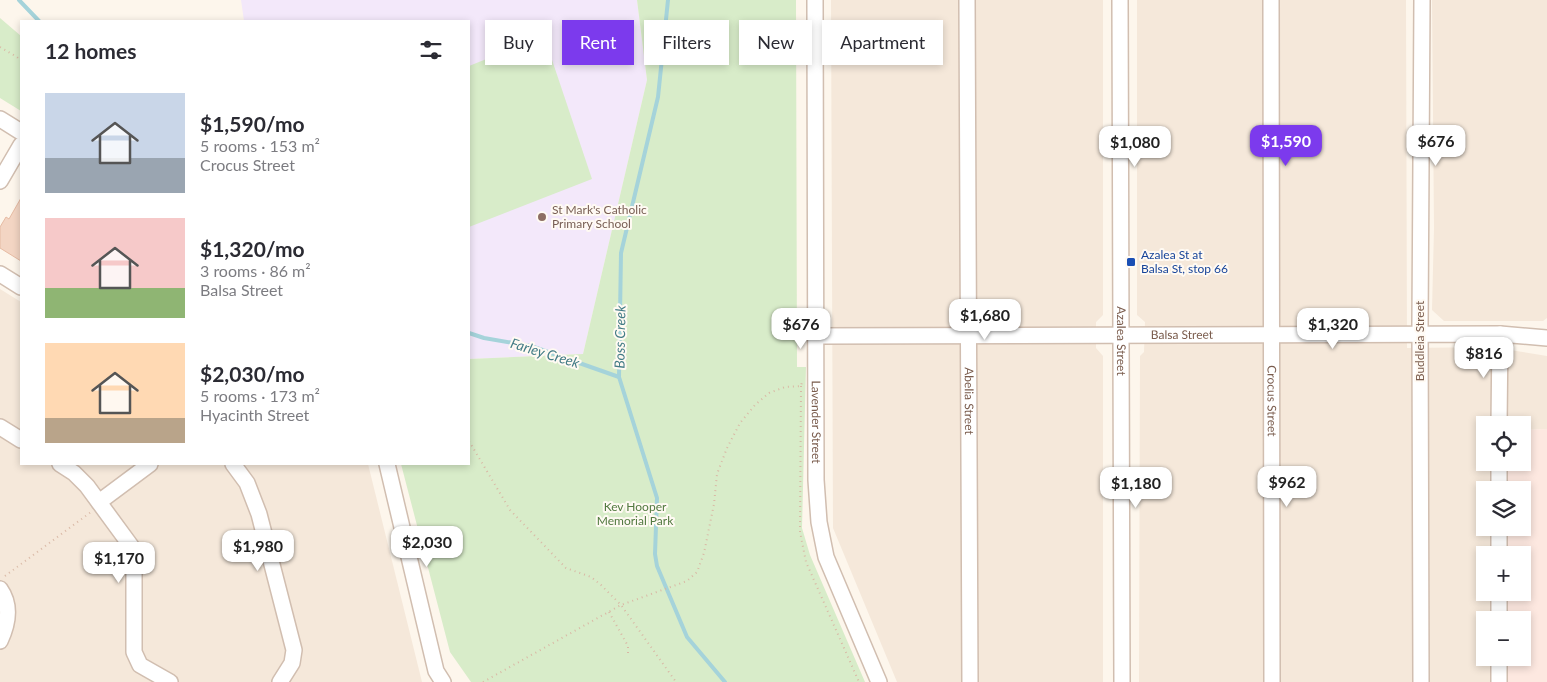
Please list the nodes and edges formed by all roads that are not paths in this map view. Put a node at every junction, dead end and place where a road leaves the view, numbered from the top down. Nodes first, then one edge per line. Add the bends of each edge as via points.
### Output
1 (815, 0) edge
2 (967, 0) edge
3 (1120, 0) edge
4 (1271, 0) edge
5 (1422, 0) edge
6 (0, 119) edge
7 (20, 131) edge
8 (20, 147) edge
9 (0, 181) edge
10 (0, 274) edge
11 (20, 286) edge
12 (1420, 334) junction
13 (1500, 334) junction
14 (970, 335) junction
15 (1272, 335) junction
16 (816, 336) junction
17 (1120, 336) junction
18 (1547, 338) edge
19 (1499, 416) edge
20 (0, 427) edge
21 (20, 439) edge
22 (62, 465) edge
23 (149, 465) edge
24 (234, 465) edge
25 (387, 465) edge
26 (99, 502) junction
27 (0, 589) edge
28 (0, 641) edge
29 (1499, 666) edge
30 (170, 682) edge
31 (280, 682) edge
32 (443, 682) edge
33 (879, 682) edge
34 (970, 682) edge
35 (1122, 682) edge
36 (1272, 682) edge
37 (1421, 682) edge
38 (1499, 682) edge

1 - 16 street, Lavender Street
2 - 14 street, Abelia Street
3 - 17 street, Azalea Street
4 - 15 street, Crocus Street
5 - 12 street, Buddleia Street
6 - 7 street
8 - 9 street
10 - 11 street
12 - 13 street, Balsa Street
12 - 15 street, Balsa Street
12 - 37 street, Buddleia Street
13 - 18 street, Balsa Street
13 - 19 street
14 - 16 street, Balsa Street
14 - 17 street, Balsa Street
14 - 34 street, Abelia Street
15 - 17 street, Balsa Street
15 - 36 street, Crocus Street
16 - 33 street, Lavender Street via 818,522 826,557
17 - 35 street, Azalea Street
20 - 21 street
22 - 26 street via 88,486
23 - 26 street
24 - 31 street via 247,483 258,514 294,650 292,663
25 - 32 street via 436,671
26 - 30 street via 131,546 134,560 134,652 140,665
27 - 28 street via 5,596 8,613
29 - 38 street

